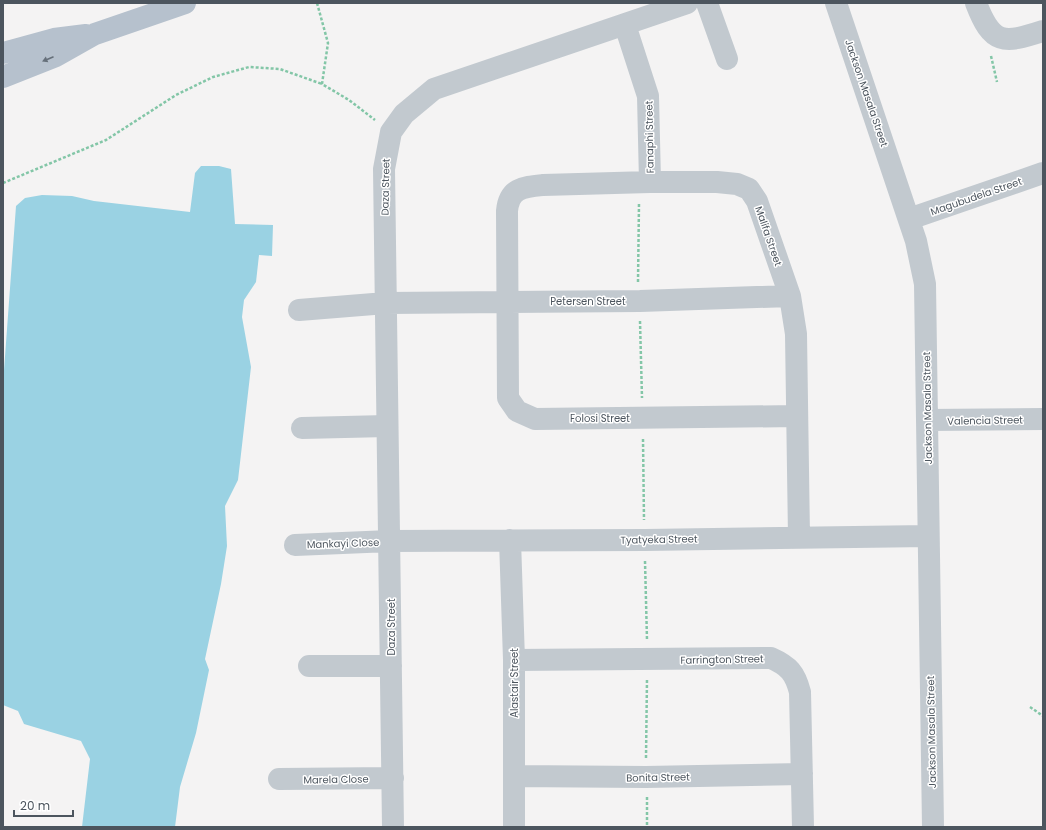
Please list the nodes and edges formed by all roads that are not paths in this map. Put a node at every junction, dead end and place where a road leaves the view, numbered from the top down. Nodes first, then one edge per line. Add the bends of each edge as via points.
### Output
1 (185, 3) edge
2 (687, 3) edge
3 (706, 3) edge
4 (836, 3) edge
5 (976, 3) edge
6 (625, 25) junction
7 (1043, 31) edge
8 (95, 34) junction
9 (3, 53) edge
10 (727, 59) dead end
11 (3, 77) edge
12 (1043, 173) edge
13 (644, 182) junction
14 (909, 219) junction
15 (790, 296) junction
16 (507, 302) junction
17 (386, 304) junction
18 (299, 310) dead end
19 (796, 416) junction
20 (1043, 419) edge
21 (927, 420) junction
22 (387, 426) junction
23 (302, 428) dead end
24 (928, 536) junction
25 (799, 537) junction
26 (510, 540) junction
27 (390, 541) junction
28 (295, 545) dead end
29 (514, 660) junction
30 (309, 666) dead end
31 (391, 666) junction
32 (802, 774) junction
33 (514, 776) junction
34 (393, 778) junction
35 (279, 779) dead end
36 (393, 827) edge
37 (514, 827) edge
38 (803, 827) edge
39 (933, 827) edge

1 - 8 main road
2 - 6 street, Daza Street
3 - 10 street
4 - 14 street, Jackson Masala Street
5 - 7 street via 983,22 995,36 1019,39
6 - 13 street, Fanaphi Street via 648,96
6 - 17 street, Daza Street via 434,89 404,114 391,132 384,169
8 - 9 main road via 54,39
8 -> 11 main road via 56,56
12 - 14 street, Magubudela Street
13 - 15 street, Malifa Street via 717,182 738,184 749,189 757,201
13 - 16 street, Malifa Street via 532,186 517,190 511,195 507,202
14 - 21 street, Jackson Masala Street via 925,284
15 - 16 street, Petersen Street
15 - 19 street, Malifa Street via 796,334
16 - 17 street, Petersen Street
16 - 19 street, Folosi Street via 508,398 517,411 535,418
17 - 18 street, Petersen Street
17 - 22 street, Daza Street
19 - 25 street, Malifa Street
20 - 21 street, Valencia Street
21 - 24 street, Jackson Masala Street
22 - 23 street
22 - 27 street, Daza Street
24 - 25 street, Tyatyeka Street
24 - 39 street, Jackson Masala Street
25 - 26 street, Tyatyeka Street
26 - 27 street, Tyatyeka Street
26 - 29 street, Alastair Street
27 - 28 street, Mankayi Close
27 - 31 street, Daza Street
29 - 32 street, Farrington Street via 647,661 772,658 793,671 800,692
29 - 33 street, Alastair Street
30 - 31 street
31 - 34 street, Daza Street
32 - 33 street, Bonita Street
32 - 38 street, Farrington Street
33 - 37 street, Alastair Street
34 - 35 street, Marela Close
34 - 36 street, Daza Street

